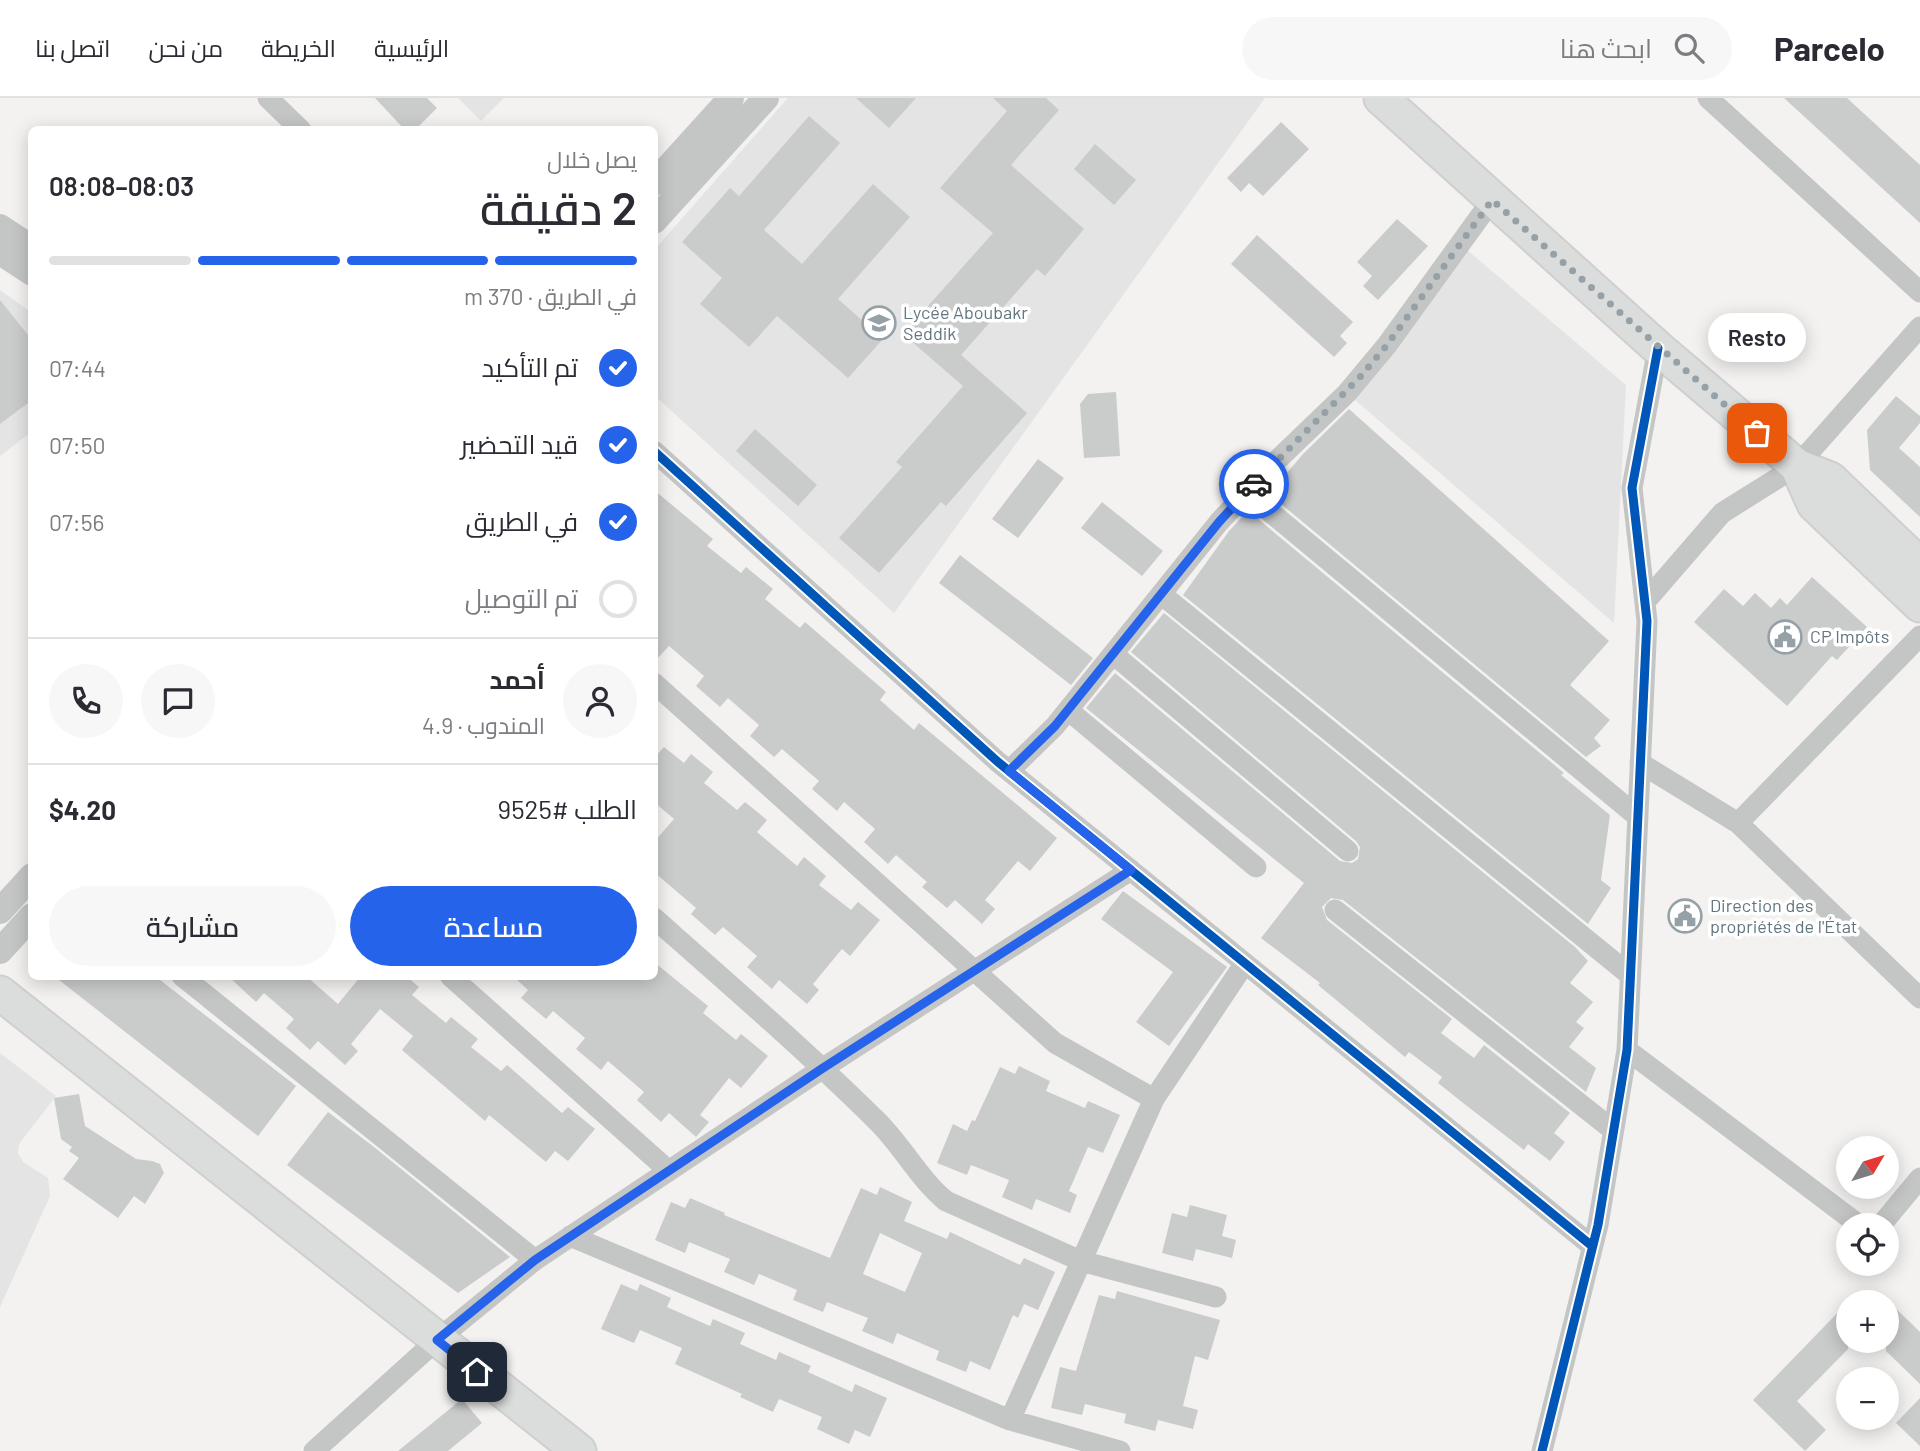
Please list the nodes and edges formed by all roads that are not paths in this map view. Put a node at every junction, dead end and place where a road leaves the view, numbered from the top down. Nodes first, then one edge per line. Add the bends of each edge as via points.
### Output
1 (268, 98) edge
2 (731, 98) edge
3 (766, 98) edge
4 (1381, 98) edge
5 (1708, 98) edge
6 (297, 126) edge
7 (658, 179) edge
8 (1492, 200) junction
9 (658, 217) edge
10 (0, 226) edge
11 (28, 245) edge
12 (0, 252) edge
13 (28, 270) edge
14 (1920, 292) edge
15 (1920, 327) edge
16 (1658, 348) junction
17 (658, 455) edge
18 (1797, 466) junction
19 (1246, 492) junction
20 (1920, 565) edge
21 (1161, 594) junction
22 (1645, 602) junction
23 (1920, 605) edge
24 (1920, 636) edge
25 (1113, 654) junction
26 (658, 687) edge
27 (1068, 710) junction
28 (1640, 763) junction
29 (1009, 771) junction
30 (1638, 817) junction
31 (1738, 823) junction
32 (1348, 851) dead end
33 (1256, 867) dead end
34 (1131, 870) junction
35 (28, 880) edge
36 (1335, 910) dead end
37 (0, 911) edge
38 (28, 920) edge
39 (658, 922) edge
40 (0, 951) edge
41 (1245, 963) junction
42 (976, 970) junction
43 (1630, 975) junction
44 (186, 980) edge
45 (454, 980) edge
46 (0, 993) edge
47 (1920, 998) edge
48 (1627, 1050) junction
49 (823, 1068) junction
50 (1154, 1099) junction
51 (1613, 1130) junction
52 (668, 1171) junction
53 (1920, 1178) edge
54 (1843, 1213) edge
55 (1891, 1213) edge
56 (570, 1236) junction
57 (1592, 1246) junction
58 (535, 1260) junction
59 (1081, 1261) junction
60 (1216, 1297) dead end
61 (437, 1340) junction
62 (1010, 1420) junction
63 (314, 1451) edge
64 (579, 1451) edge
65 (1120, 1451) edge
66 (1542, 1451) edge

1 - 6 street
2 - 7 street
3 - 9 street
4 - 8 main road
5 - 14 street
8 - 16 main road
8 - 19 street via 1363,374
10 - 11 street
12 - 13 street
15 - 18 street
16 - 18 main road
16 - 22 street via 1632,488
17 - 29 street
18 - 20 main road via 1830,479
18 - 22 street via 1722,513
18 - 23 main road via 1814,504
19 - 21 street
19 - 30 street
21 - 25 street
21 - 43 street
22 - 28 street
24 - 31 street
25 - 27 street
25 - 32 street
26 - 42 street
27 - 29 street
27 - 33 street
28 - 30 street
28 - 31 street
29 - 34 street
30 - 43 street
31 - 47 street
34 - 41 street
34 - 42 street
35 - 37 street
36 - 51 street
38 - 40 street
39 - 49 street
41 - 50 street
41 - 57 street
42 - 49 street
42 - 50 street via 1055,1043
43 - 48 street
44 - 58 street
45 - 52 street
46 - 61 main road
48 - 51 street
48 - 54 street
49 - 52 street
49 - 59 street via 883,1127 946,1201
50 - 59 street
51 - 57 street
52 - 56 street
53 - 55 street
56 - 58 street
56 - 62 street
57 - 66 street
58 - 61 street
59 - 60 street
59 - 62 street
61 - 63 street
61 - 64 main road
62 - 65 street

